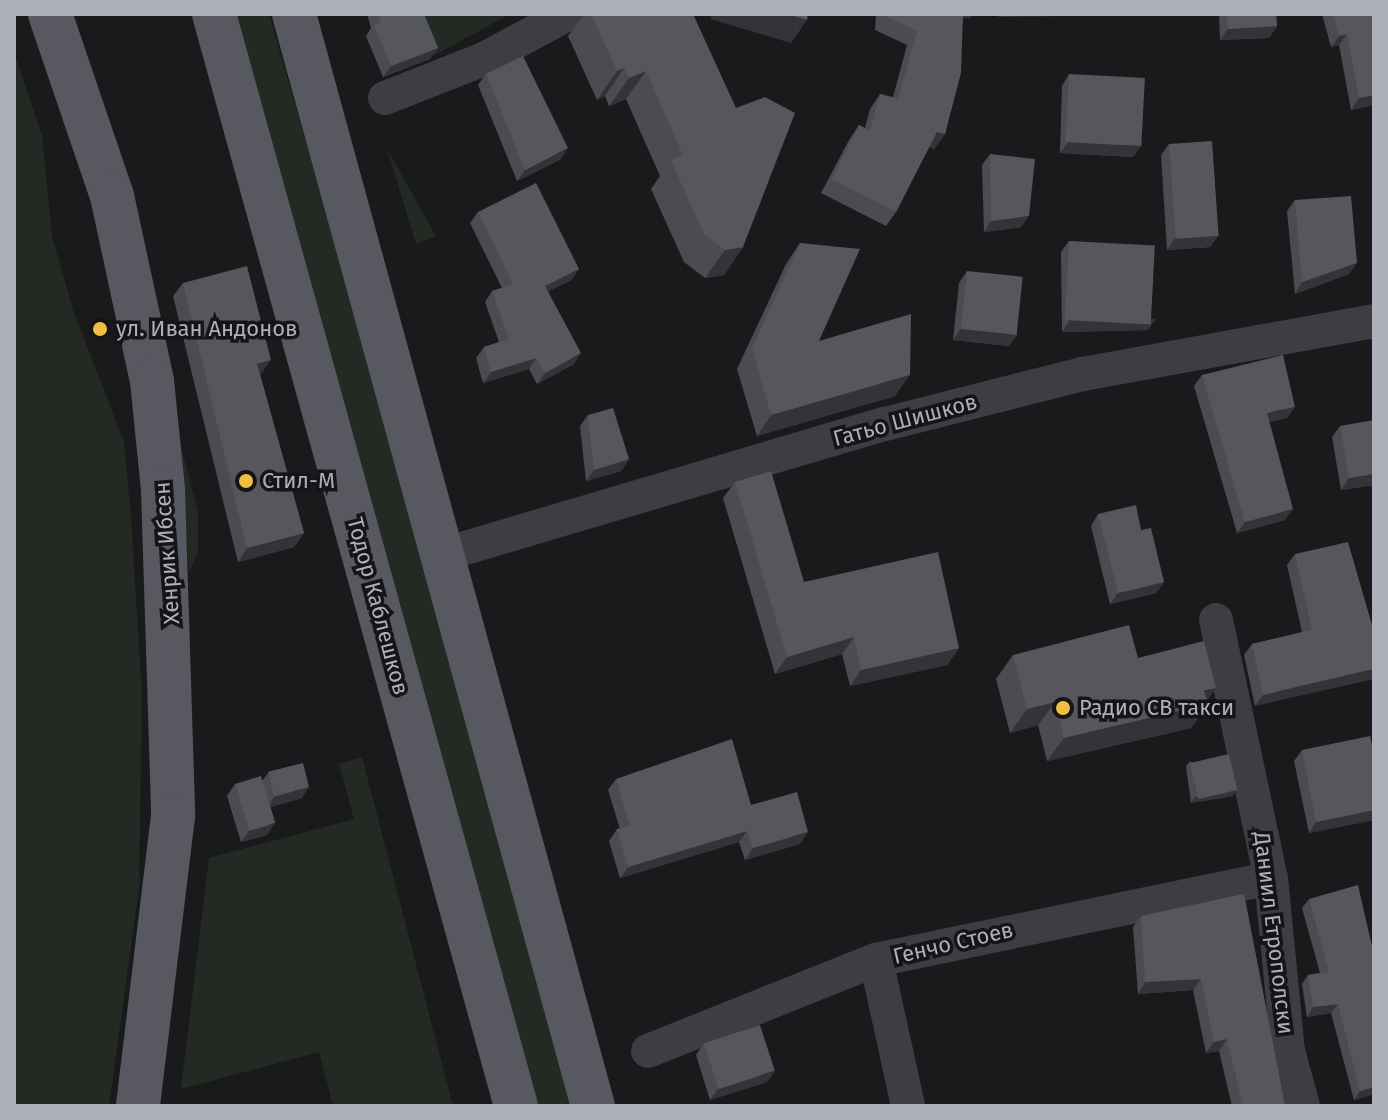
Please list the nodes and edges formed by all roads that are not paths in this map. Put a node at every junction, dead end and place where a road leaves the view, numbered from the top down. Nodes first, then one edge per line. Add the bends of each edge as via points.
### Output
1 (50, 14) edge
2 (214, 14) edge
3 (294, 14) edge
4 (568, 14) edge
5 (385, 98) dead end
6 (1374, 321) edge
7 (445, 554) junction
8 (1216, 620) dead end
9 (1271, 878) junction
10 (876, 960) junction
11 (648, 1051) dead end
12 (138, 1106) edge
13 (516, 1106) edge
14 (593, 1106) edge
15 (908, 1106) edge
16 (1303, 1106) edge

1 - 12 main road, Хенрик Ибсен via 112,196 152,381 163,490 173,816
2 - 13 main road, Тодор Каблешков
3 - 7 main road
4 - 5 street via 484,59
6 - 7 street, Гатьо Шишков via 1038,385
7 - 14 main road
8 - 9 street, Даниил Етрополски
9 - 10 street, Генчо Стоев
9 - 16 street, Даниил Етрополски via 1288,1051
10 - 11 street, Генчо Стоев
10 - 15 street

